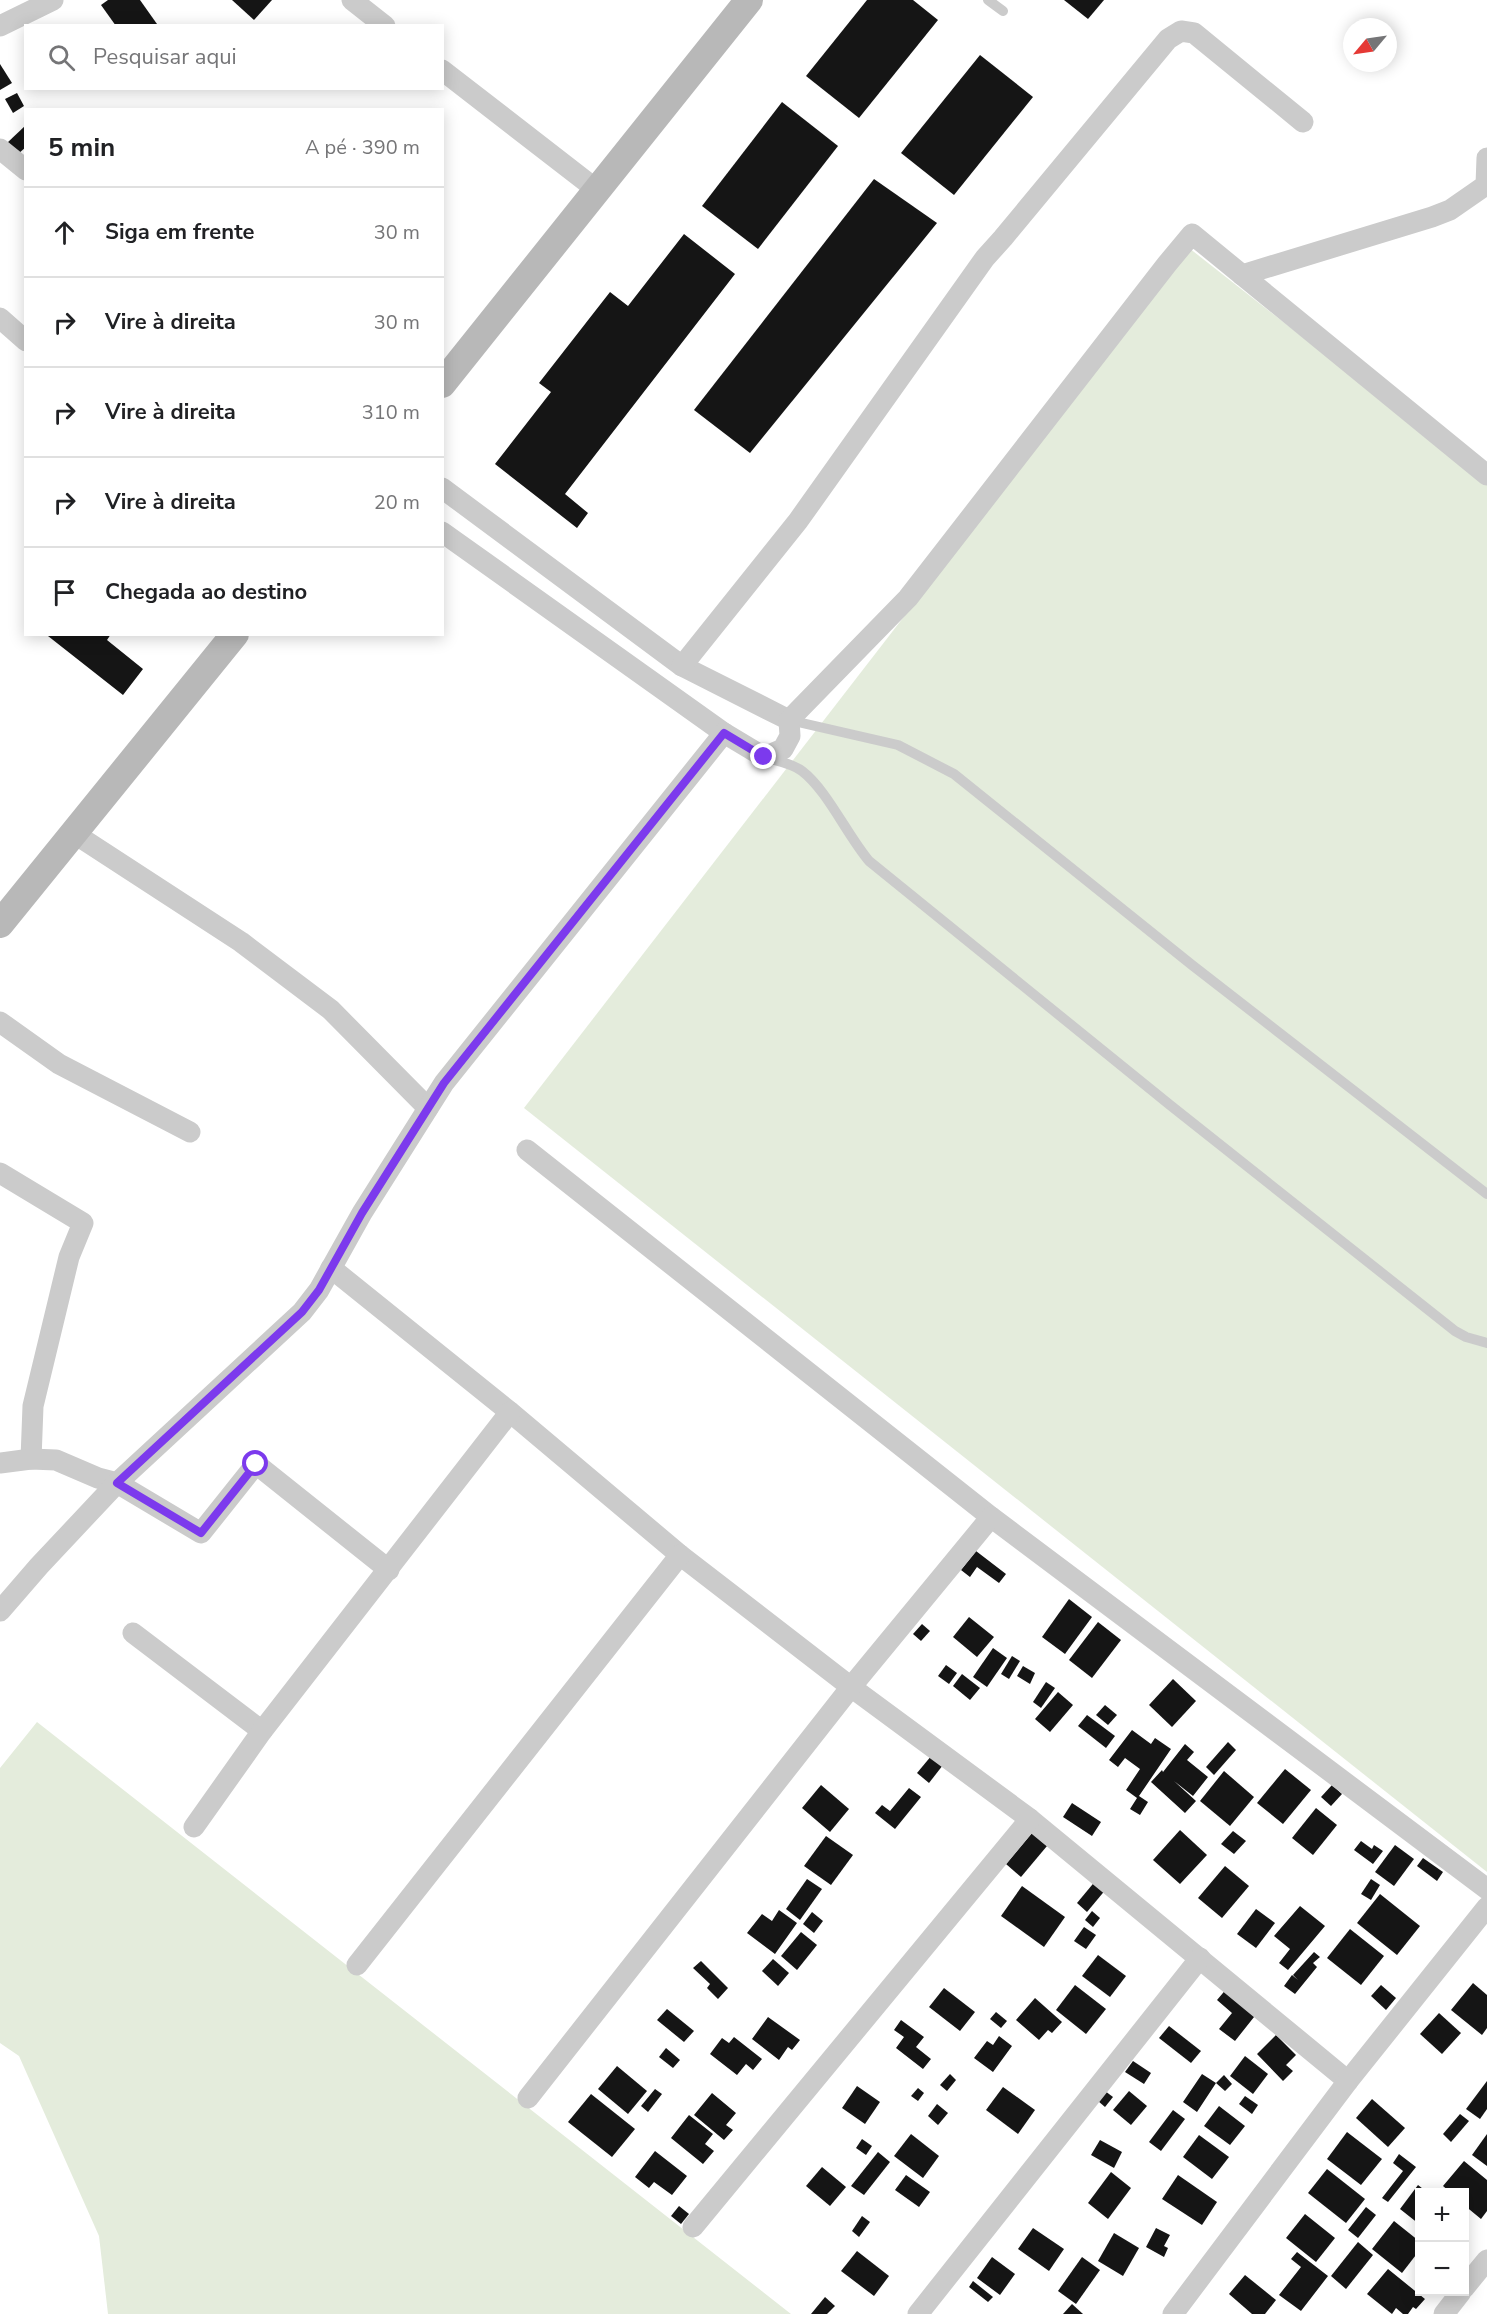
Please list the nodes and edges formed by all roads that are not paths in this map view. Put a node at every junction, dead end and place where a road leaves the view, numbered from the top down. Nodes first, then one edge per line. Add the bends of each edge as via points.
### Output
1 (53, 0) edge
2 (352, 0) edge
3 (749, 0) edge
4 (988, 0) edge
5 (1003, 11) dead end
6 (382, 24) edge
7 (0, 26) edge
8 (444, 72) edge
9 (1303, 122) dead end
10 (0, 149) edge
11 (1487, 158) edge
12 (24, 168) edge
13 (1487, 186) edge
14 (597, 190) junction
15 (1242, 275) junction
16 (0, 318) edge
17 (24, 339) edge
18 (444, 381) edge
19 (1487, 475) edge
20 (447, 497) edge
21 (444, 533) edge
22 (233, 636) edge
23 (682, 666) junction
24 (789, 720) junction
25 (724, 733) junction
26 (764, 757) junction
27 (75, 834) junction
28 (0, 924) edge
29 (0, 1022) edge
30 (428, 1108) junction
31 (190, 1132) dead end
32 (527, 1150) dead end
33 (0, 1173) edge
34 (1487, 1194) edge
35 (331, 1268) junction
36 (1487, 1343) edge
37 (510, 1412) junction
38 (31, 1459) junction
39 (0, 1463) edge
40 (117, 1483) junction
41 (991, 1517) junction
42 (680, 1554) junction
43 (389, 1570) junction
44 (0, 1611) edge
45 (133, 1633) dead end
46 (851, 1687) junction
47 (262, 1731) junction
48 (1030, 1819) junction
49 (194, 1827) dead end
50 (1487, 1889) edge
51 (1487, 1907) edge
52 (1200, 1958) junction
53 (357, 1965) dead end
54 (1348, 2081) junction
55 (528, 2098) dead end
56 (693, 2227) dead end
57 (1487, 2259) edge
58 (1469, 2282) edge
59 (1458, 2296) edge
60 (918, 2314) edge
61 (1173, 2314) edge
62 (1443, 2314) edge

1 - 7 street
2 - 6 street
3 - 14 main road
4 - 5 lane
8 - 14 street
9 - 23 street via 1194,33 1181,31 1168,39 985,258 798,521
10 - 12 street
11 - 13 street
13 - 15 street via 1432,217
14 - 18 main road
15 - 19 street
15 - 24 street via 1192,234 908,598
16 - 17 street
20 - 23 street
21 - 25 street
22 - 27 main road
23 - 24 street
24 - 26 street via 790,736 783,749
24 - 34 lane via 898,745 954,774
25 - 26 street
25 - 30 street
26 - 36 lane via 801,770 831,805 869,861 956,932 1455,1331
27 - 28 main road
27 - 30 street via 241,942 331,1010
29 - 31 street via 59,1064
30 - 35 street
32 - 41 street
33 - 38 street via 83,1223 69,1257 33,1406
35 - 37 street
35 - 40 street via 302,1312
37 - 42 street
37 - 43 street
38 - 39 street
38 - 40 street via 56,1460
40 - 43 street via 201,1533 256,1464
40 - 44 street
41 - 46 street
41 - 50 street
42 - 46 street
42 - 53 street
43 - 47 street
45 - 47 street
46 - 48 street
46 - 55 street
47 - 49 street
48 - 52 street
48 - 56 street
51 - 54 street
52 - 54 street
52 - 60 street
54 - 61 street
57 - 58 street
59 - 62 street

